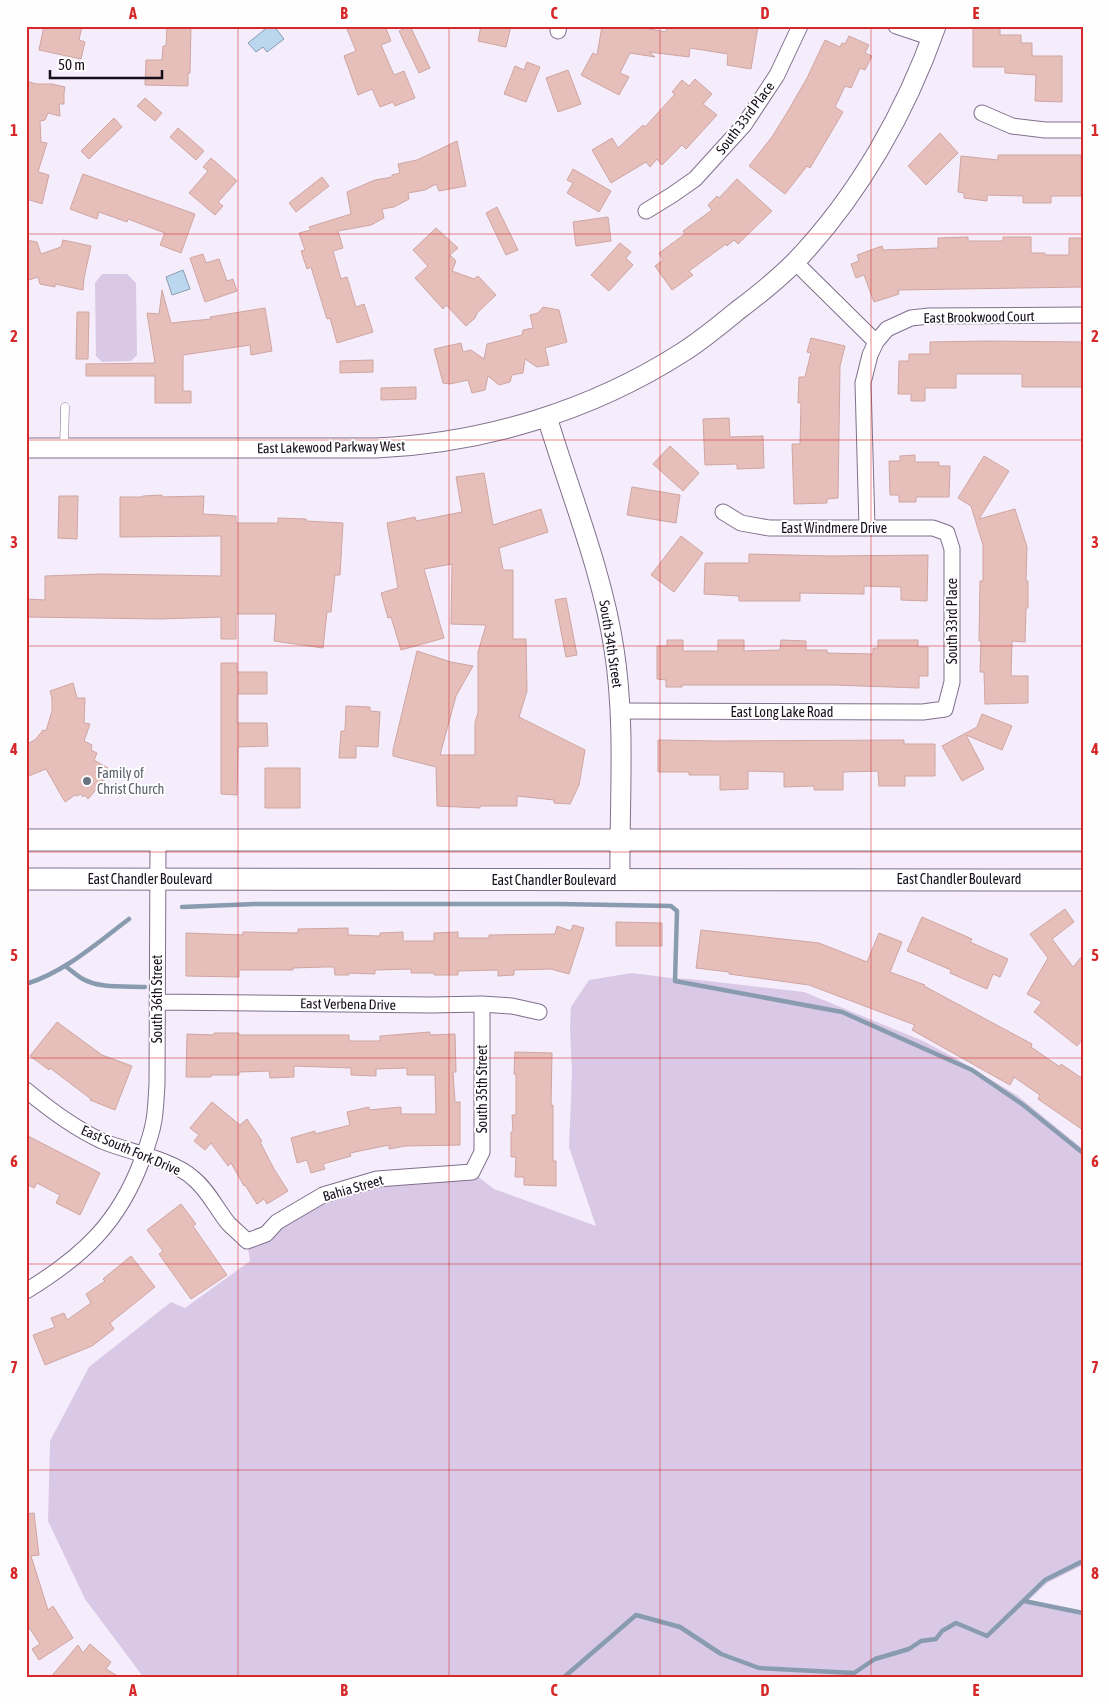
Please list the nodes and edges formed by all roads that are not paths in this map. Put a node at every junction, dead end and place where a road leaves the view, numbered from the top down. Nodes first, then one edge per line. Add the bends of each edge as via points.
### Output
1 (800, 26) edge
2 (896, 26) edge
3 (934, 32) edge
4 (982, 113) dead end
5 (1083, 130) edge
6 (646, 211) dead end
7 (795, 262) junction
8 (1083, 316) edge
9 (876, 342) junction
10 (65, 407) dead end
11 (547, 417) junction
12 (26, 448) edge
13 (64, 448) junction
14 (723, 512) dead end
15 (867, 527) junction
16 (947, 533) joint
17 (945, 710) joint
18 (620, 711) junction
19 (26, 840) edge
20 (158, 840) junction
21 (620, 840) junction
22 (1083, 840) edge
23 (157, 879) junction
24 (26, 880) edge
25 (620, 880) junction
26 (1083, 880) edge
27 (157, 1002) junction
28 (482, 1004) junction
29 (539, 1012) dead end
30 (26, 1090) edge
31 (144, 1156) junction
32 (472, 1172) joint
33 (247, 1241) joint
34 (26, 1292) edge

1 - 6 street, South 33rd Place via 776,75 744,125 695,179
2 - 3 street
3 - 7 street, East Lakewood Parkway West via 904,103 866,170
4 - 5 street via 1012,126
7 - 9 street
7 - 11 street, East Lakewood Parkway West via 745,305 652,371
8 - 9 street, East Brookwood Court via 911,318 887,329
9 - 15 street via 863,383
10 - 13 lane
11 - 13 street, East Lakewood Parkway West via 474,437 403,447
11 - 18 street, South 34th Street via 606,606
12 - 13 street, East Lakewood Parkway West
14 - 15 street, East Windmere Drive via 741,523 769,528
15 - 16 street, East Windmere Drive via 933,528
16 - 17 street, South 33rd Place via 952,549 952,682
17 - 18 street, East Long Lake Road
18 - 21 street, South 34th Street
19 - 20 main road
20 - 21 main road
20 - 23 street, South 36th Street
21 - 22 main road
21 - 25 street, South 34th Street
23 - 24 main road, East Chandler Boulevard
23 - 25 main road, East Chandler Boulevard
23 - 27 street, South 36th Street
25 - 26 main road, East Chandler Boulevard
27 - 28 street, East Verbena Drive
27 - 31 street, South 36th Street via 157,1085 154,1120
28 - 29 street, East Verbena Drive
28 - 32 street, South 35th Street via 482,1152
30 - 31 street, East South Fork Drive via 62,1120 101,1140
31 - 33 street, East South Fork Drive via 164,1162 192,1177
31 - 34 street, South 36th Street via 125,1199 108,1223 71,1261
32 - 33 street, Bahia Street via 377,1178 323,1195 277,1222 266,1234

